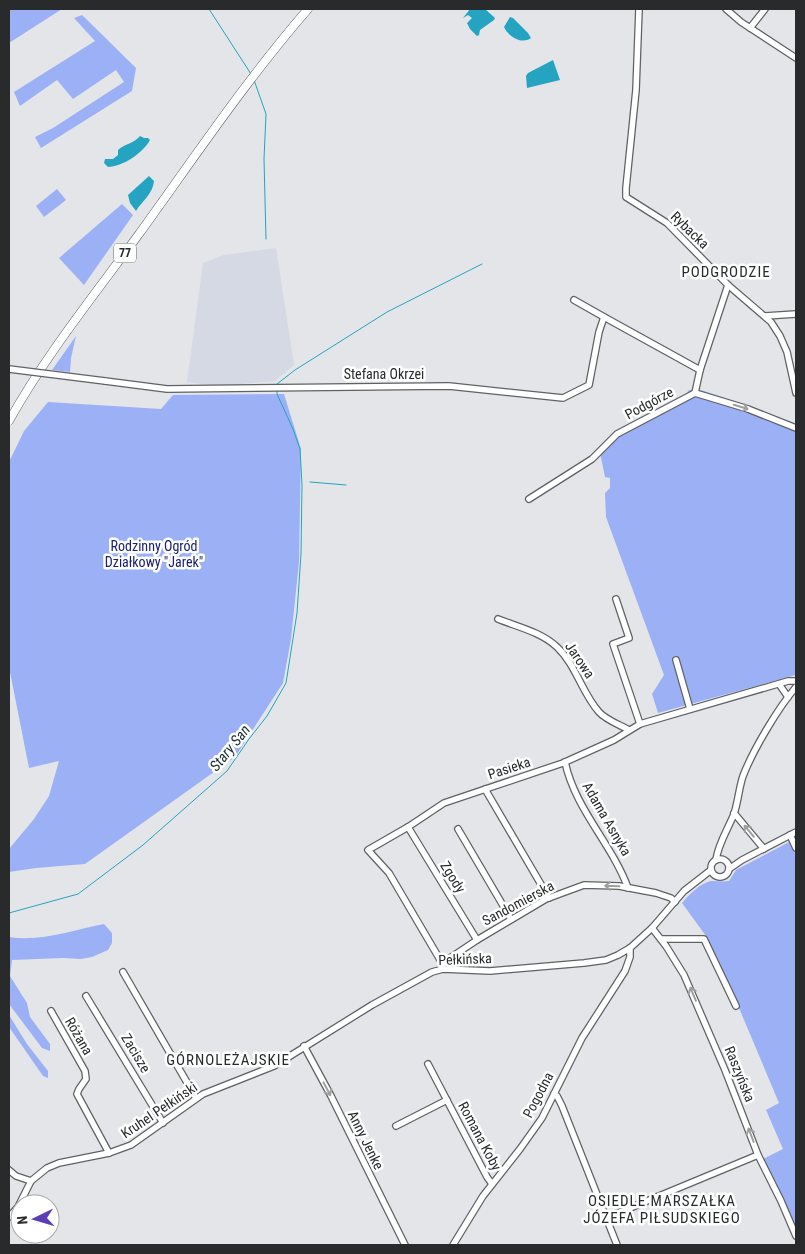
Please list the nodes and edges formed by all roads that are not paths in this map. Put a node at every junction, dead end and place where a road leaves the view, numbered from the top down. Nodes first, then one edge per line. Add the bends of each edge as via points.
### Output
1 (308, 9) edge
2 (639, 9) edge
3 (726, 9) edge
4 (766, 9) edge
5 (750, 28) junction
6 (796, 58) edge
7 (728, 285) junction
8 (574, 300) dead end
9 (796, 314) edge
10 (765, 316) junction
11 (604, 317) junction
12 (9, 369) edge
13 (700, 370) junction
14 (695, 393) junction
15 (796, 393) edge
16 (9, 421) edge
17 (796, 428) edge
18 (529, 499) dead end
19 (616, 599) dead end
20 (498, 619) dead end
21 (676, 660) dead end
22 (796, 681) edge
23 (779, 684) junction
24 (796, 687) edge
25 (788, 697) junction
26 (690, 709) junction
27 (640, 724) junction
28 (629, 730) junction
29 (565, 762) junction
30 (486, 789) junction
31 (734, 813) junction
32 (408, 827) junction
33 (458, 829) dead end
34 (796, 832) edge
35 (790, 835) junction
36 (764, 848) junction
37 (796, 848) edge
38 (724, 863) junction
39 (711, 870) junction
40 (714, 876) junction
41 (698, 881) junction
42 (628, 888) junction
43 (549, 898) junction
44 (675, 902) junction
45 (511, 919) junction
46 (652, 928) junction
47 (661, 939) junction
48 (477, 940) junction
49 (630, 948) junction
50 (444, 967) junction
51 (123, 972) dead end
52 (86, 996) dead end
53 (736, 1006) dead end
54 (51, 1011) dead end
55 (304, 1046) junction
56 (428, 1064) dead end
57 (230, 1083) joint
58 (554, 1094) junction
59 (196, 1098) junction
60 (447, 1100) junction
61 (163, 1123) junction
62 (396, 1126) dead end
63 (109, 1153) junction
64 (758, 1155) junction
65 (9, 1170) edge
66 (32, 1182) junction
67 (492, 1184) junction
68 (9, 1217) edge
69 (606, 1218) junction
70 (796, 1236) edge
71 (405, 1245) edge
72 (453, 1245) edge
73 (617, 1245) edge

1 - 16 main road, 77 via 262,66 45,363
2 - 7 street, Rybacka via 636,90 626,197 667,223
3 - 5 street
4 - 5 street
5 - 6 street
7 - 10 street, Rybacka
7 - 13 street
8 - 11 street
9 - 10 street
10 - 15 street, Rybacka via 787,352
11 - 12 street, Stefana Okrzei, bridge via 589,385 563,398 449,386 167,389
11 - 13 street
13 - 14 street
14 -> 17 street, Podgórze
14 - 18 street, Podgórze via 617,434 592,458
19 - 27 street via 629,638 613,644
20 - 28 street, Jarowa via 540,634 557,647 600,713
21 - 26 street
22 - 23 street, Pasieka
23 - 25 street
23 - 26 street, Pasieka
24 - 25 street
25 - 31 street via 754,751 743,776
26 - 27 street, Pasieka
27 - 28 street, Pasieka
28 - 29 street, Pasieka
29 - 30 street, Pasieka
29 - 42 street, Adama Asnyka via 573,786 621,869
30 - 32 street, Pasieka via 444,803
30 - 43 street
36 -> 31 street
31 - 38 street via 717,852
32 - 48 street, Zgody
32 - 50 street, Pasieka via 368,850 389,873
33 - 45 street
34 - 35 street
35 - 36 street
35 - 37 street
36 - 38 street via 742,860
38 - 39 street via 712,864
38 - 40 street via 728,873 724,877
39 - 40 street
39 - 41 street, Pełkińska
40 - 41 street, Pełkińska
41 - 44 street, Pełkińska
42 -> 43 street, Sandomierska via 584,885
42 - 44 street, Sandomierska via 656,893
43 - 45 street, Sandomierska
44 - 46 street, Pełkińska
45 - 48 street, Sandomierska
46 - 47 street, Raszyńska
46 - 49 street, Pełkińska
47 - 53 street via 704,940
64 -> 47 street, Raszyńska via 684,975
48 - 50 street, Sandomierska via 447,960
49 - 50 street, Pełkińska via 606,960 584,963 490,970
49 - 58 street, Pogodna via 625,971 582,1038
50 - 55 street, Pełkińska
51 - 59 street, Zacisze
52 - 61 street, Zacisze
54 - 63 street, Różana via 85,1071 86,1079 77,1094
55 - 57 street, Pełkińska via 267,1069
55 -> 71 street, Anny Jenke
56 - 60 street, Romana Koby
57 - 59 street, Kruhel Pełkiński
58 - 67 street, Pogodna via 530,1137
58 - 69 street via 562,1106
59 - 61 street, Kruhel Pełkiński
60 - 62 street, Romana Koby
60 - 67 street, Romana Koby
61 - 63 street, Kruhel Pełkiński via 131,1146
63 - 66 street, Kruhel Pełkiński via 53,1165 42,1170
64 - 69 street
64 - 70 street, Raszyńska
65 - 66 street
66 - 68 street, Kruhel Pełkiński
67 - 72 street, Pogodna
69 - 73 street

